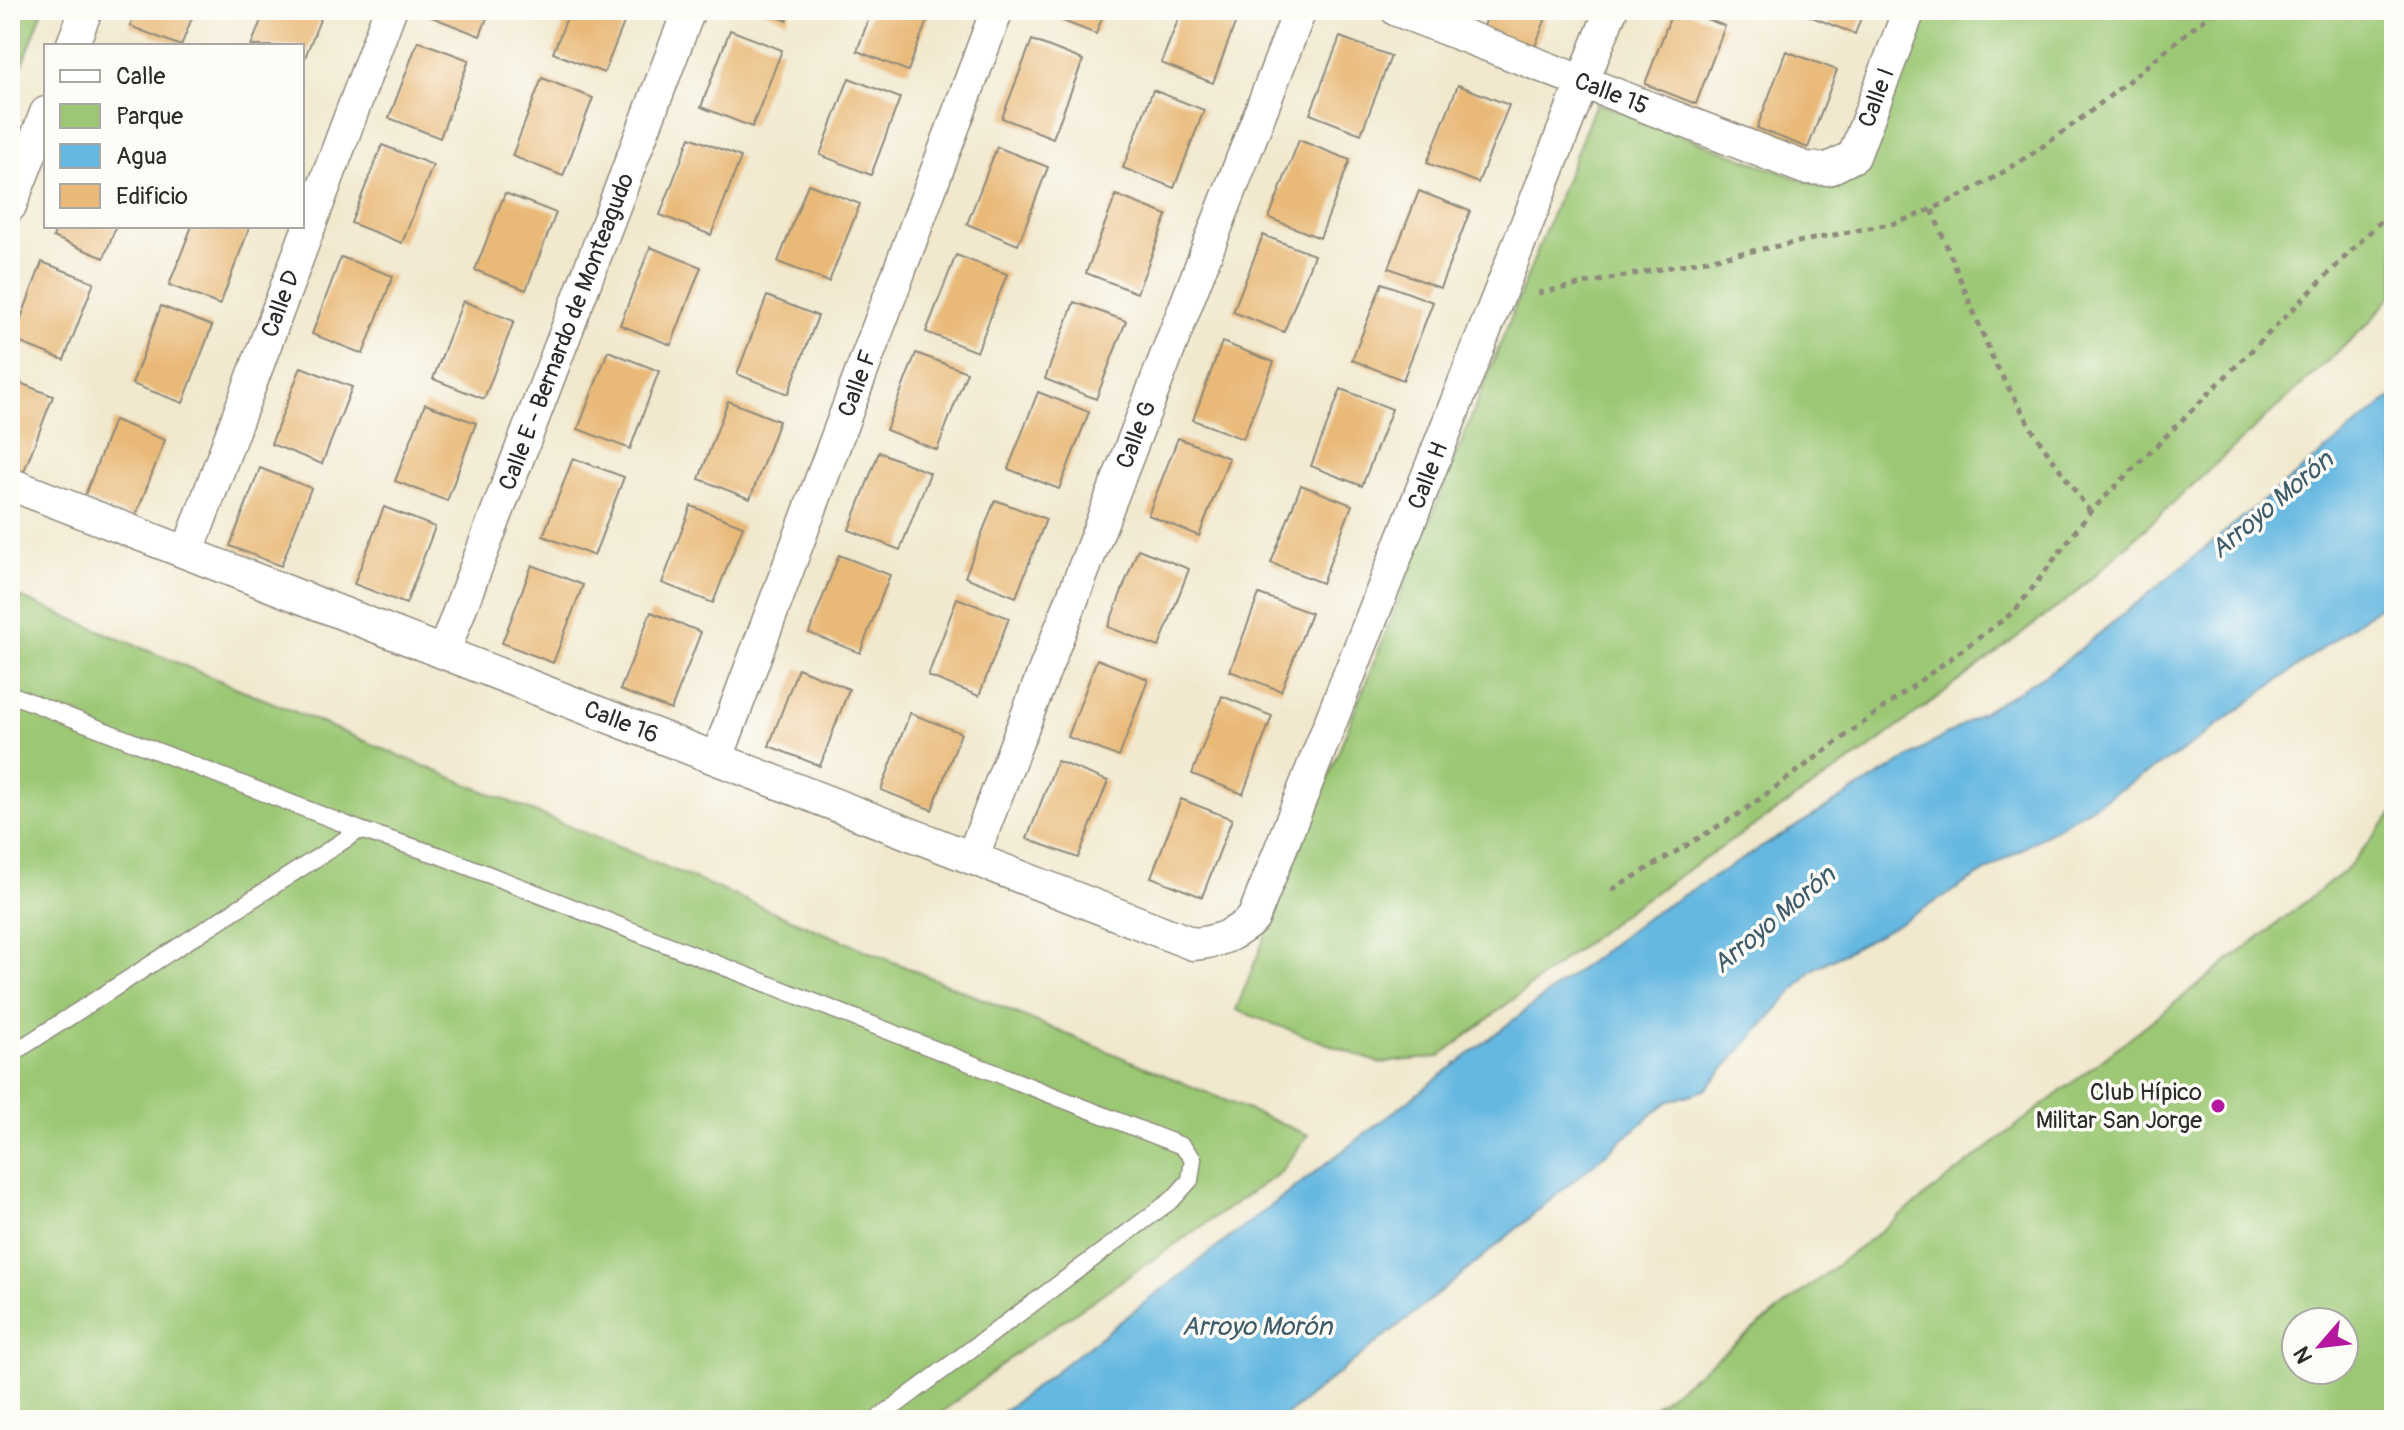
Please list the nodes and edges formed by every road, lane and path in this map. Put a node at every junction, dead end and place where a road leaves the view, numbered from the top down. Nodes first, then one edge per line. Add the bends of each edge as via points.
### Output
1 (86, 10) edge
2 (390, 10) edge
3 (689, 10) edge
4 (997, 10) edge
5 (1300, 10) edge
6 (1397, 10) edge
7 (1611, 10) edge
8 (1909, 10) edge
9 (2215, 10) edge
10 (73, 44) edge
11 (1584, 82) junction
12 (44, 118) edge
13 (1828, 169) joint
14 (10, 206) edge
15 (2394, 208) edge
16 (1932, 210) junction
17 (1497, 302) junction
18 (10, 484) edge
19 (2090, 512) junction
20 (188, 551) junction
21 (444, 651) junction
22 (10, 694) edge
23 (717, 758) junction
24 (360, 830) junction
25 (972, 858) junction
26 (1612, 890) dead end
27 (1235, 934) joint
28 (10, 1055) edge
29 (876, 1420) edge

1 - 10 street
2 - 20 street, Calle D
3 - 21 street, Calle E - Bernardo de Monteagudo
4 - 23 street, Calle F
5 - 25 street, Calle G
6 - 11 street, Calle 15
7 - 11 street, Calle H
8 - 13 street, Calle I via 1854,156
9 - 16 path via 2041,149 1969,194
11 - 13 street, Calle 15 via 1805,168
11 - 17 street, Calle H
12 - 14 street
15 - 19 path
16 - 17 path via 1895,223
16 - 19 path via 1995,364 2035,434
17 - 27 street, Calle H via 1253,919
18 - 20 street, Calle 16
19 - 26 path via 2015,611 1742,812
20 - 21 street, Calle 16
21 - 23 street, Calle 16
22 - 24 lane
23 - 25 street, Calle 16
24 - 28 lane
24 - 29 lane via 441,856 1182,1146 1193,1159 1190,1180 1173,1199
25 - 27 street, Calle 16 via 1193,944

